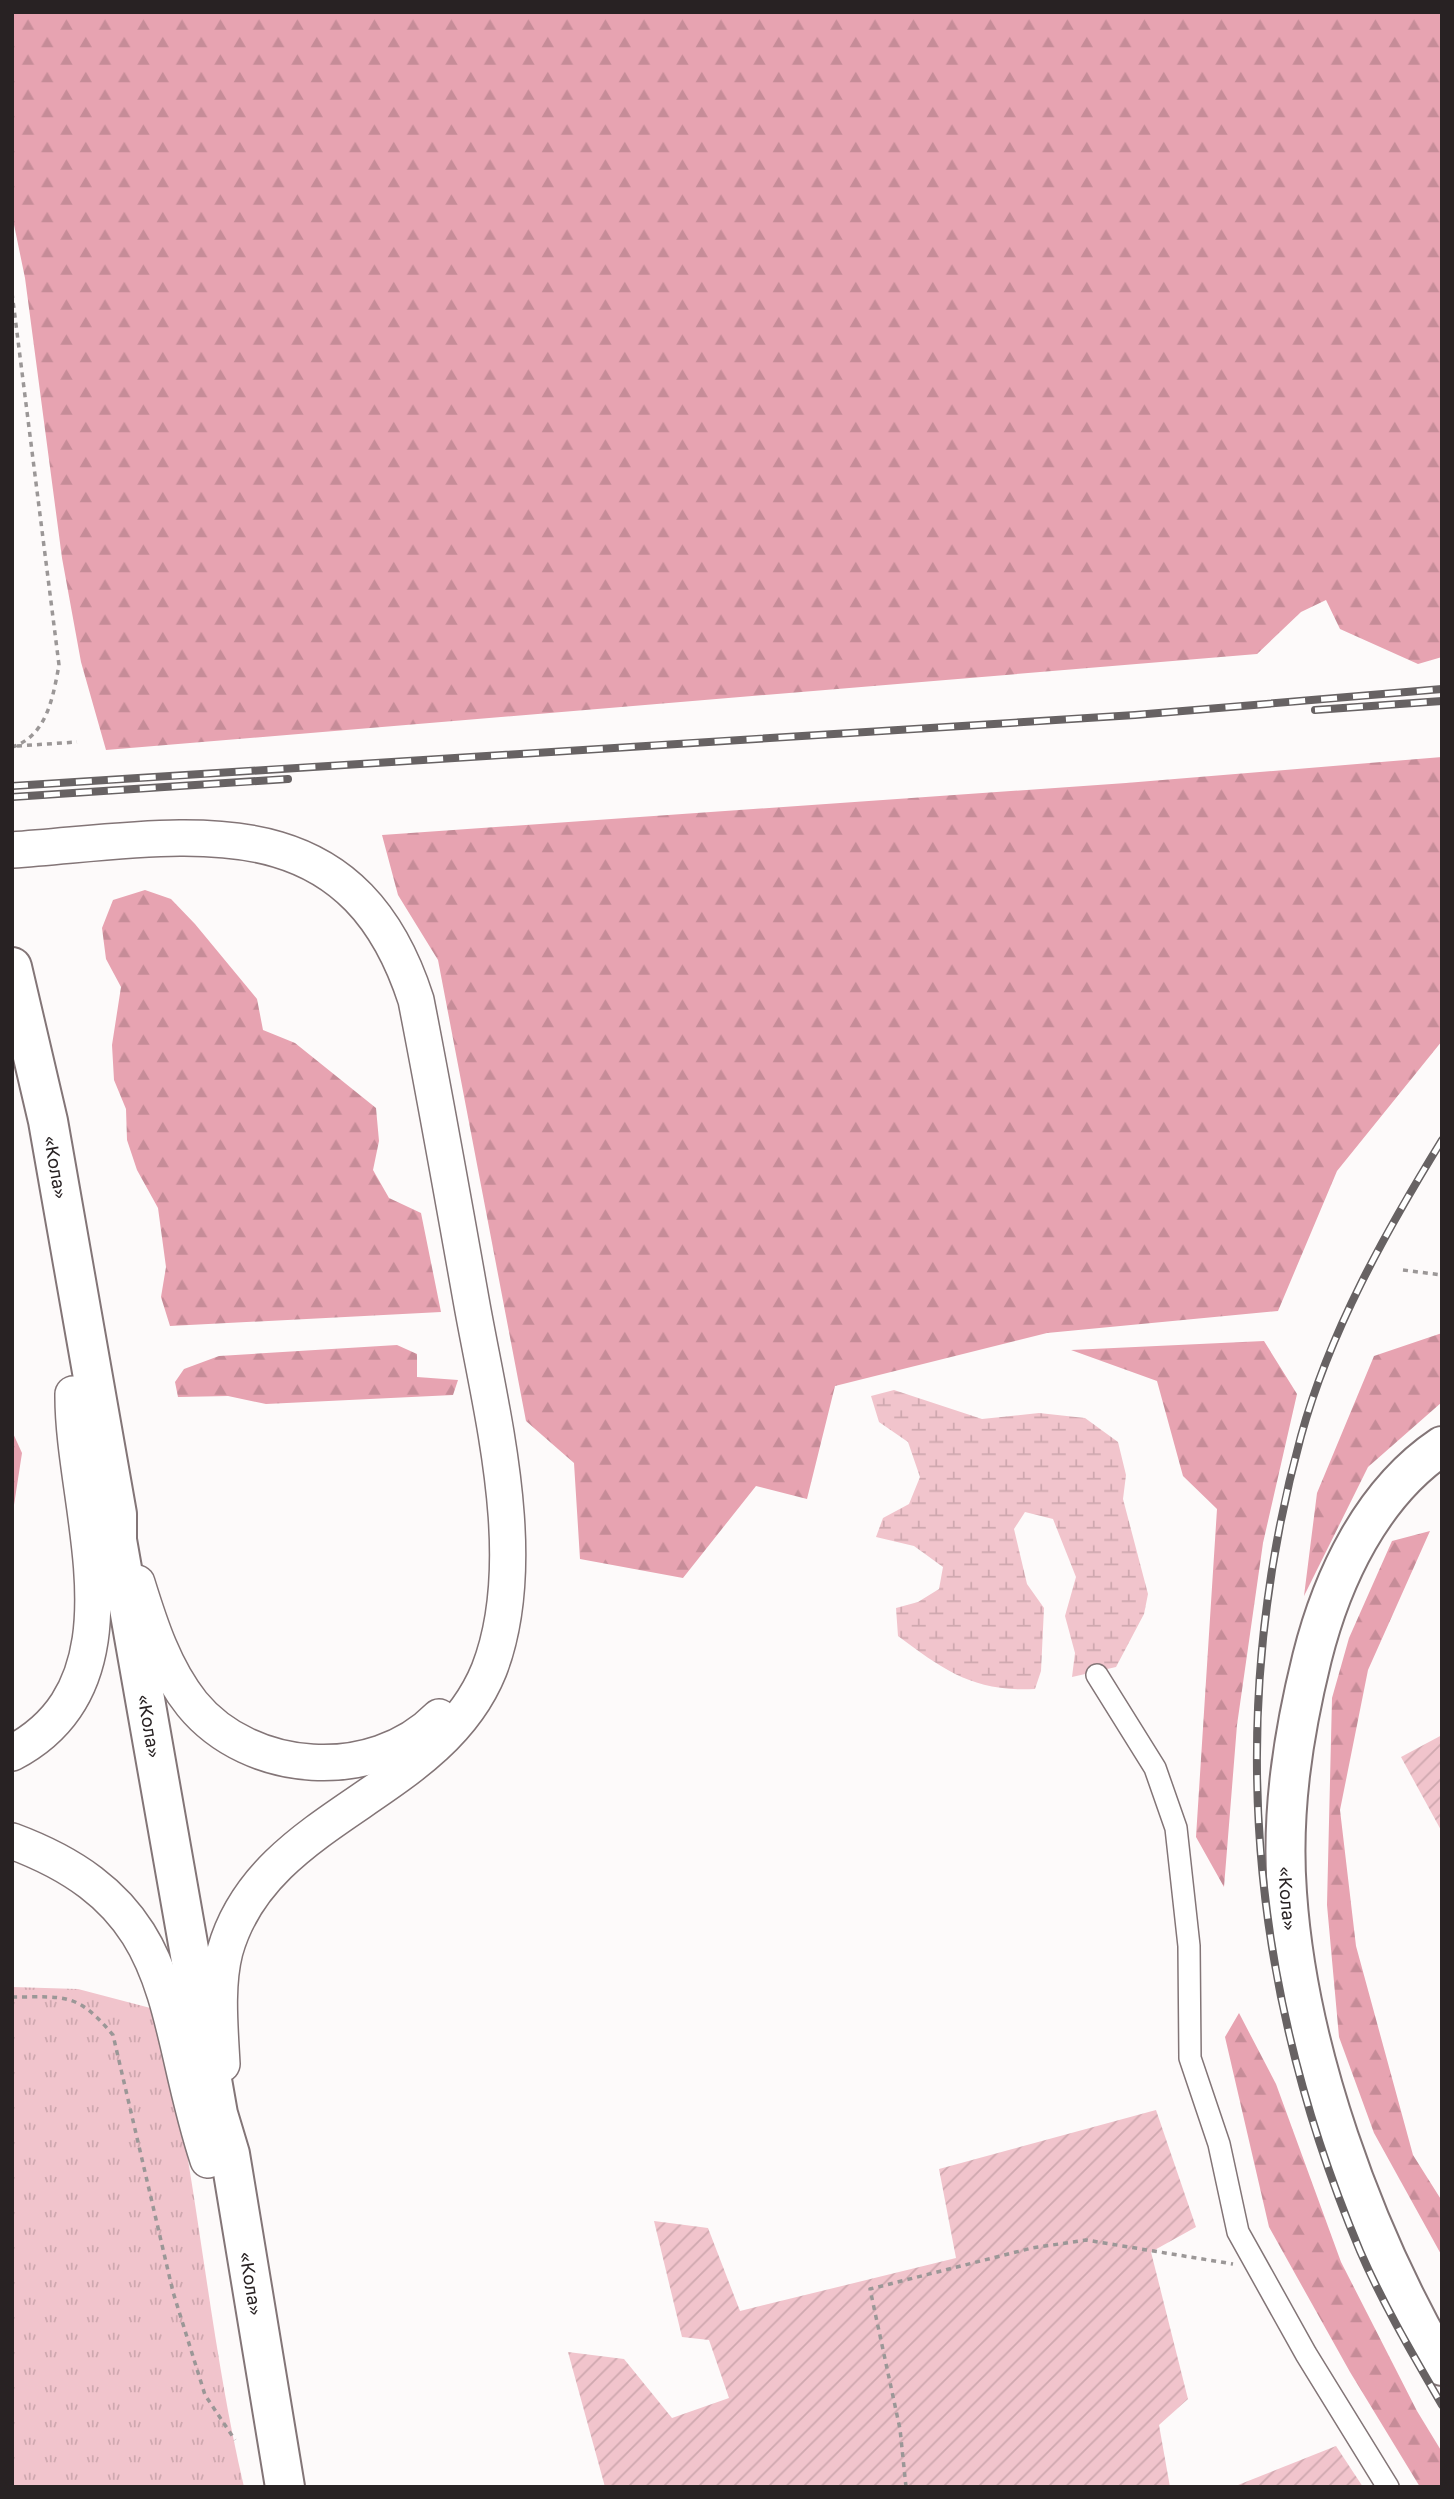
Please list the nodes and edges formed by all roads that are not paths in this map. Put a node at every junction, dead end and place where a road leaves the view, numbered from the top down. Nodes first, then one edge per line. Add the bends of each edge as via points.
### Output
1 (12, 850) edge
2 (12, 967) edge
3 (12, 1001) edge
4 (73, 1394) junction
5 (1442, 1446) edge
6 (117, 1514) junction
7 (499, 1640) junction
8 (1097, 1675) dead end
9 (12, 1753) edge
10 (12, 1841) edge
11 (219, 2157) junction
12 (1442, 2366) edge
13 (267, 2487) edge
14 (285, 2487) edge
15 (1388, 2487) edge

1 - 7 main road via 179,838 258,843 321,866 366,902 382,924 416,1000 485,1379 507,1537 508,1595
2 - 6 highway, «Кола» via 48,1121
3 - 4 highway, «Кола» via 26,1125
4 - 9 main road via 73,1427 93,1571 88,1657 67,1702 47,1727
4 - 11 highway, «Кола» via 83,1424 203,2102
5 - 12 highway, «Кола» via 1388,1496 1359,1538 1335,1586 1292,1749 1286,1850 1293,1937 1320,2068 1364,2207 1389,2266
6 - 7 main road via 129,1540 148,1620 176,1681 212,1724 263,1753 311,1762 349,1762 410,1739 456,1700
6 - 11 highway, «Кола» via 117,1540 215,2101
7 - 11 main road via 479,1693 452,1728 411,1765 277,1864 236,1921 220,1983
8 - 15 street via 1155,1768 1176,1828 1189,1946 1190,2058 1219,2144 1238,2232
10 - 11 main road via 70,1867 96,1887 120,1909 154,1959 173,2015 194,2119
11 - 13 highway, «Кола»
11 - 14 highway, «Кола»

